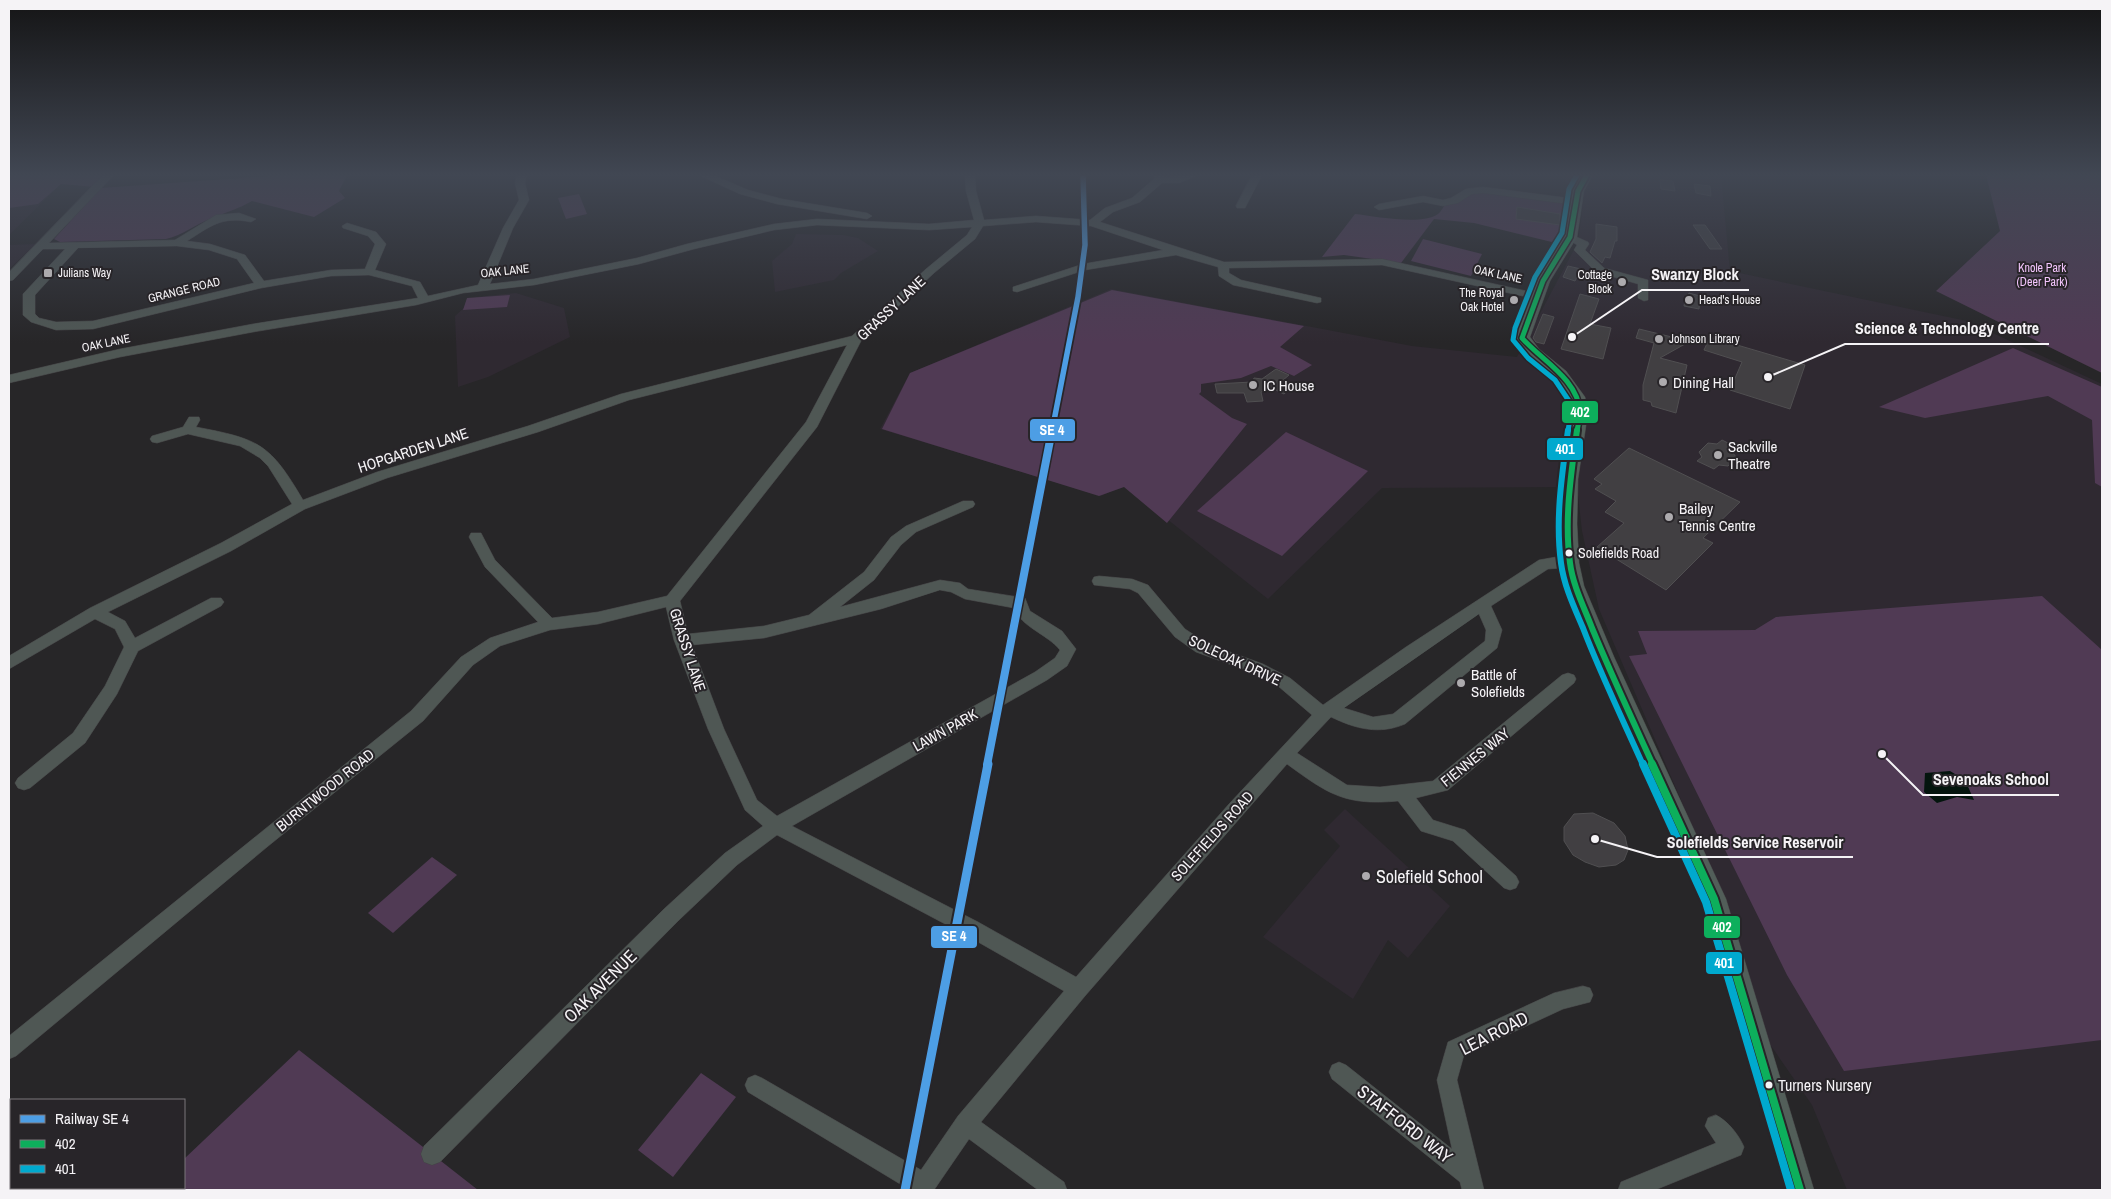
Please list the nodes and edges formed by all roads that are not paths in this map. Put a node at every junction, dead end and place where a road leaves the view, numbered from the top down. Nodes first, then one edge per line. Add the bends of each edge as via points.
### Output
1 (56, 231) edge
2 (196, 231) edge
3 (362, 231) edge
4 (507, 231) edge
5 (757, 231) edge
6 (975, 231) edge
7 (1116, 231) edge
8 (1572, 231) edge
9 (1570, 237) junction
10 (177, 243) junction
11 (42, 246) junction
12 (74, 246) junction
13 (1175, 251) junction
14 (1224, 265) junction
15 (369, 272) junction
16 (9, 278) edge
17 (261, 285) junction
18 (483, 287) junction
19 (1017, 289) dead end
20 (1536, 296) junction
21 (1644, 298) dead end
22 (424, 299) junction
23 (1317, 300) dead end
24 (856, 339) junction
25 (10, 372) edge
26 (156, 439) dead end
27 (968, 504) dead end
28 (300, 506) junction
29 (476, 537) dead end
30 (1570, 563) junction
31 (1099, 580) dead end
32 (672, 600) junction
33 (216, 602) dead end
34 (1483, 606) junction
35 (94, 612) junction
36 (814, 619) junction
37 (549, 624) junction
38 (682, 640) junction
39 (132, 647) junction
40 (9, 663) edge
41 (1568, 678) dead end
42 (1327, 712) junction
43 (1286, 754) junction
44 (24, 783) dead end
45 (1402, 793) junction
46 (776, 826) junction
47 (1510, 882) dead end
48 (1078, 989) junction
49 (1583, 994) dead end
50 (9, 1049) edge
51 (1339, 1072) dead end
52 (755, 1085) dead end
53 (966, 1124) junction
54 (1716, 1126) dead end
55 (432, 1154) dead end
56 (1472, 1183) edge
57 (922, 1187) edge
58 (1056, 1190) edge
59 (1629, 1190) edge
60 (1800, 1190) edge

1 - 11 street
2 - 10 street
3 - 15 street via 372,234 381,244
4 - 18 street
5 - 18 street, OAK LANE via 639,261 534,282
6 - 24 street, GRASSY LANE
7 - 13 street, OAK LANE
8 - 9 main road
9 - 20 main road
9 - 21 street via 1584,244 1580,250 1600,270 1644,282
10 - 12 street
10 - 17 street via 210,247 241,257
11 - 12 street
11 - 16 street
12 - 17 street, GRANGE ROAD via 29,294 27,309 36,320 56,326 93,325
13 - 14 street, OAK LANE
13 - 19 street via 1083,267
14 - 20 street, OAK LANE via 1382,262
14 - 23 street via 1223,274 1237,284
15 - 17 street, GRANGE ROAD via 315,275
15 - 22 street, GRANGE ROAD via 416,284
18 - 22 street, OAK LANE
20 - 30 main road via 1522,338 1571,386 1580,412 1570,479
22 - 25 street, OAK LANE
24 - 28 street, HOPGARDEN LANE via 625,397 382,475
24 - 32 street, GRASSY LANE via 812,424
26 - 28 street via 191,425 250,445 273,462
27 - 36 street via 911,529 896,541 869,576
28 - 35 street, HOPGARDEN LANE via 226,547
29 - 37 street via 490,563
30 - 34 street, SOLEFIELDS ROAD via 1544,564
30 - 60 main road via 1575,586 1601,650 1714,899
31 - 42 street, SOLEOAK DRIVE via 1132,584 1143,589 1180,633 1202,648 1257,668 1284,682
32 - 37 street, BURNTWOOD ROAD via 598,618
32 - 38 street, GRASSY LANE
33 - 39 street
34 - 42 street, SOLEFIELDS ROAD
34 - 42 street, SOLEOAK DRIVE via 1494,630 1492,644 1399,719 1366,722
35 - 39 street via 120,625
35 - 40 street, HOPGARDEN LANE
36 - 38 street via 764,632
36 - 46 street, LAWN PARK via 940,585 955,587 965,594 1020,602 1024,614 1057,635 1068,649 1061,662 1041,676
37 - 50 street, BURNTWOOD ROAD via 495,642 467,660 417,716
38 - 46 street, GRASSY LANE via 716,729 751,805
39 - 44 street via 111,690 79,738
41 - 45 street, FIENNES WAY via 1442,786
42 - 43 street, SOLEFIELDS ROAD
43 - 45 street, FIENNES WAY via 1346,792
43 - 48 street, SOLEFIELDS ROAD
45 - 47 street via 1427,826 1459,835
46 - 48 street, GRASSY LANE via 971,928
46 - 55 street, OAK AVENUE via 731,860 671,915
48 - 53 street, SOLEFIELDS ROAD
49 - 56 street, LEA ROAD via 1561,1000 1455,1049 1447,1080
51 - 56 street, STAFFORD WAY
52 - 57 street
53 - 57 street, SOLEFIELDS ROAD
53 - 58 street
54 - 59 street via 1737,1152

